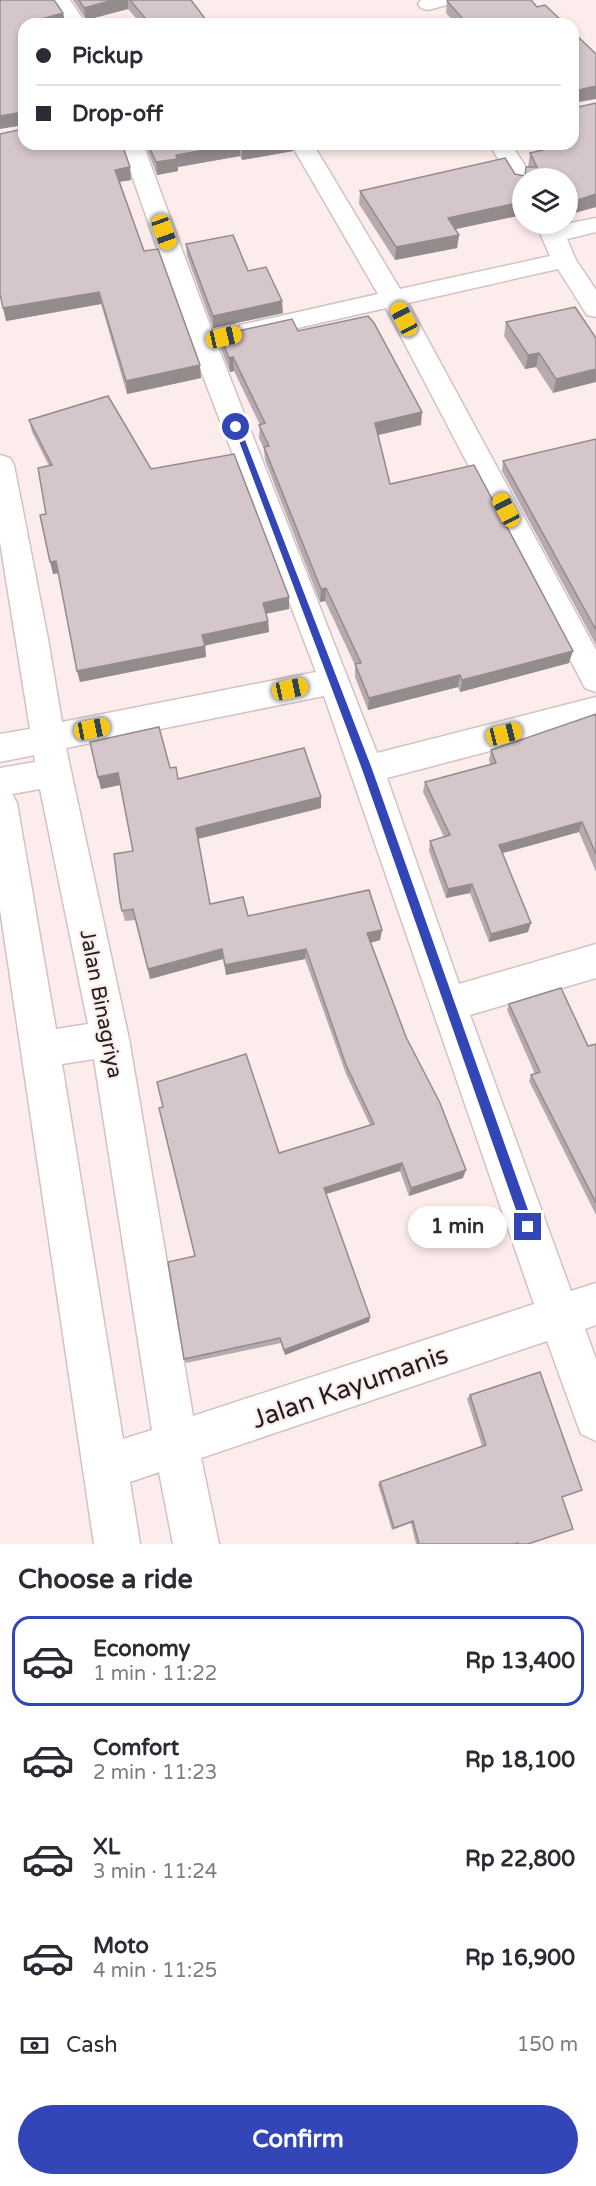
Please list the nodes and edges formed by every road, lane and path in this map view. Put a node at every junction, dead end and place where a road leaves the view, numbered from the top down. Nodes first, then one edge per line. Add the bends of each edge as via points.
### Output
1 (60, 0) edge
2 (72, 18) edge
3 (134, 150) edge
4 (306, 150) edge
5 (504, 150) edge
6 (515, 168) edge
7 (596, 225) edge
8 (578, 227) edge
9 (554, 234) edge
10 (564, 260) junction
11 (393, 298) junction
12 (596, 309) edge
13 (203, 342) junction
14 (0, 465) edge
15 (596, 679) edge
16 (335, 681) junction
17 (596, 710) edge
18 (47, 738) junction
19 (0, 748) edge
20 (367, 769) junction
21 (52, 773) junction
22 (0, 782) edge
23 (0, 803) edge
24 (596, 961) edge
25 (448, 1004) junction
26 (110, 1039) junction
27 (41, 1049) junction
28 (578, 1310) edge
29 (596, 1419) edge
30 (176, 1444) junction
31 (104, 1468) junction
32 (117, 1544) edge
33 (196, 1544) edge

1 - 2 street
3 - 13 street
4 - 11 street
5 - 6 street
7 - 8 street
9 - 10 street
10 - 11 street
10 - 12 street
11 - 13 street
11 - 15 street
13 - 16 street
14 - 18 street, Jalan Binagriya
16 - 18 street
16 - 20 street
17 - 20 street
18 - 19 street
18 - 21 street, Jalan Binagriya
20 - 25 street
21 - 22 street
21 - 26 street, Jalan Binagriya
23 - 27 street
24 - 25 street
25 - 28 street
26 - 27 street
26 - 30 street, Jalan Binagriya
27 - 31 street
28 - 29 street
28 - 30 street, Jalan Kayumanis
30 - 31 street, Jalan Kayumanis
30 - 33 street, Jalan Binagriya
31 - 32 street

